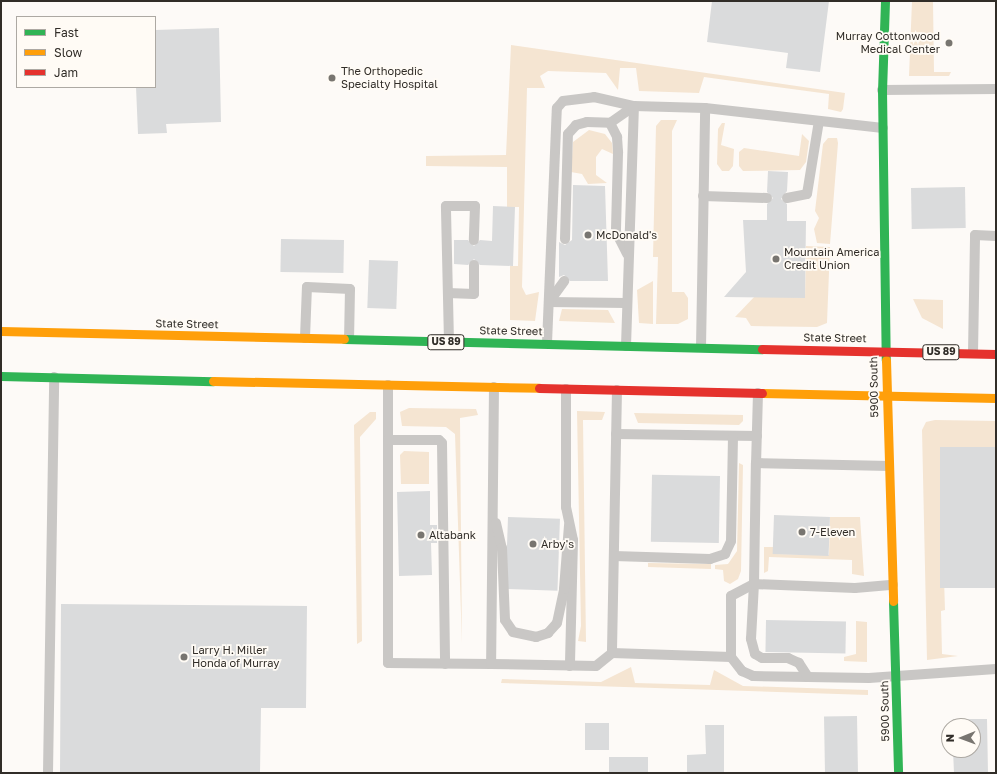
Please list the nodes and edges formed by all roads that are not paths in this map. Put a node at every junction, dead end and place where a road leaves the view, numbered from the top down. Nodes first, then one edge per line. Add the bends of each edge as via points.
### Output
1 (885, 1) edge
2 (996, 89) edge
3 (882, 90) junction
4 (634, 106) junction
5 (705, 108) junction
6 (819, 121) junction
7 (610, 123) junction
8 (883, 128) junction
9 (703, 196) junction
10 (767, 198) dead end
11 (787, 198) dead end
12 (996, 236) edge
13 (566, 239) dead end
14 (474, 240) dead end
15 (627, 254) junction
16 (474, 265) dead end
17 (564, 281) dead end
18 (448, 293) junction
19 (548, 302) junction
20 (626, 303) junction
21 (1, 331) edge
22 (305, 338) junction
23 (349, 339) junction
24 (449, 342) junction
25 (547, 343) junction
26 (626, 346) junction
27 (701, 347) junction
28 (886, 351) junction
29 (973, 353) junction
30 (996, 354) edge
31 (1, 376) edge
32 (54, 377) junction
33 (388, 385) junction
34 (494, 387) junction
35 (566, 389) junction
36 (617, 390) junction
37 (758, 393) junction
38 (886, 395) junction
39 (996, 398) edge
40 (616, 434) junction
41 (733, 436) junction
42 (757, 436) junction
43 (388, 440) junction
44 (756, 463) junction
45 (889, 466) junction
46 (494, 518) junction
47 (569, 522) junction
48 (614, 556) junction
49 (754, 584) junction
50 (893, 585) junction
51 (612, 653) junction
52 (730, 657) junction
53 (445, 664) junction
54 (491, 664) junction
55 (570, 666) junction
56 (996, 670) edge
57 (896, 674) junction
58 (808, 677) junction
59 (48, 773) edge
60 (898, 773) edge

1 - 3 main road, 5900 South
2 - 3 lane
3 - 8 main road, 5900 South
4 - 5 lane
4 - 7 lane
4 - 15 lane
4 - 19 lane via 594,97 563,101 557,108
5 - 6 lane
5 - 9 lane
6 - 8 lane
6 - 11 lane via 807,194
7 - 13 lane via 587,122 576,125 568,134
7 - 15 lane via 617,137 618,153 616,232
8 - 28 main road, 5900 South
9 - 10 lane
9 - 27 lane
12 - 29 lane via 975,235
14 - 18 lane via 475,206 446,206
15 - 20 lane
16 - 18 lane via 474,294
17 - 19 lane
18 - 24 lane
19 - 20 lane
19 - 25 lane
20 - 26 lane
21 - 22 main road, State Street / US 89
22 - 23 main road, State Street / US 89
22 - 23 lane via 307,287 350,289
23 - 24 main road, State Street / US 89
24 - 25 main road, State Street / US 89
25 - 26 main road, State Street / US 89
26 - 27 main road, State Street / US 89
27 - 28 main road, State Street / US 89
28 - 29 main road, State Street / US 89
28 - 38 main road, 5900 South
29 - 30 main road, State Street / US 89
31 - 32 main road
32 - 33 main road
32 - 59 lane
33 - 34 main road
33 - 43 lane
34 - 35 main road
34 - 46 lane
35 - 36 main road
35 - 47 lane via 566,507
36 - 37 main road
36 - 40 lane
37 - 38 main road
37 - 42 lane
38 - 39 main road
38 - 45 main road, 5900 South
40 - 41 lane
40 - 48 lane
41 - 42 lane
41 - 48 lane via 731,541 725,554 710,559
42 - 44 lane
43 - 53 lane via 439,440 442,443
43 - 53 lane via 388,663
44 - 45 lane
44 - 49 lane
45 - 50 main road, 5900 South
46 - 47 lane via 502,548 505,620 513,632 536,637 548,633 557,623 564,589
46 - 54 lane via 489,547
47 - 55 lane via 573,540
48 - 51 lane
49 - 50 lane via 855,588
49 - 52 lane via 731,596
49 - 58 lane via 751,639 755,654 762,658 788,658 799,663
50 - 57 main road, 5900 South
51 - 52 lane
51 - 55 lane via 596,666
52 - 58 lane via 742,671 753,676
53 - 54 lane
54 - 55 lane
56 - 57 lane
57 - 58 lane
57 - 60 main road, 5900 South

